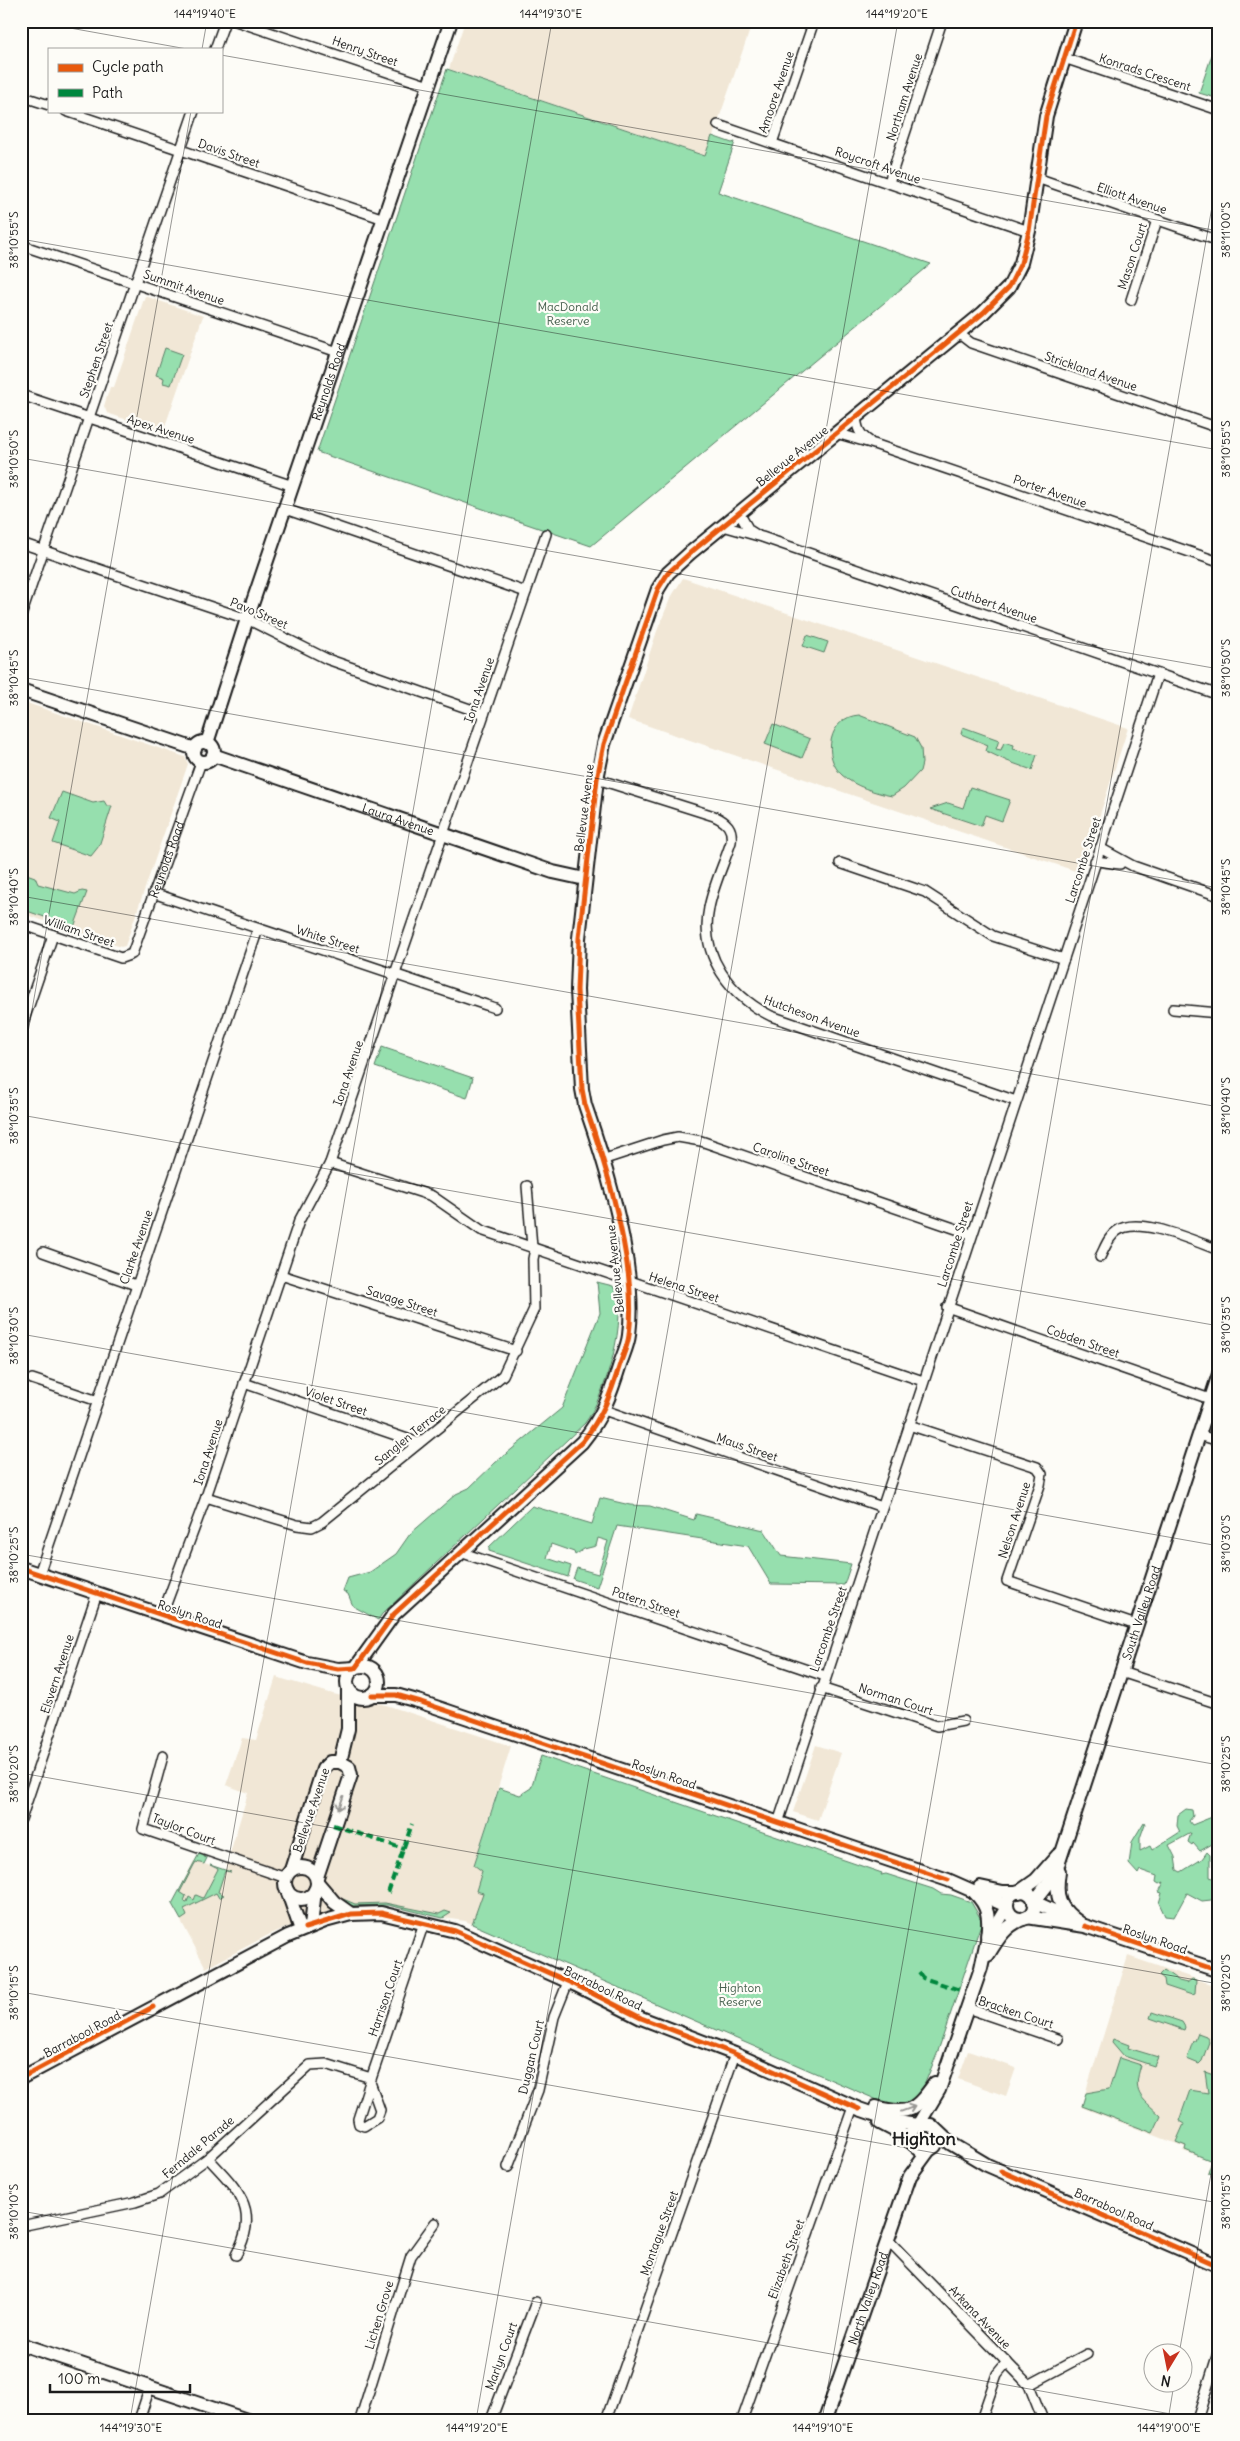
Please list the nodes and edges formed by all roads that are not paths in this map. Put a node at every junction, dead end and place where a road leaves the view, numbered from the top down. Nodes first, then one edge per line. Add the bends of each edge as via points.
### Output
1 (225, 21) edge
2 (236, 21) edge
3 (451, 21) edge
4 (814, 21) edge
5 (942, 21) edge
6 (1076, 21) edge
7 (215, 48) edge
8 (1064, 58) junction
9 (429, 86) junction
10 (21, 96) edge
11 (48, 106) edge
12 (1219, 110) edge
13 (69, 112) edge
14 (194, 112) edge
15 (718, 125) dead end
16 (772, 143) junction
17 (181, 149) junction
18 (1038, 178) junction
19 (889, 182) junction
20 (384, 218) junction
21 (1157, 220) junction
22 (1030, 231) junction
23 (1219, 241) edge
24 (21, 245) edge
25 (135, 284) junction
26 (1131, 300) dead end
27 (958, 333) junction
28 (338, 352) junction
29 (21, 395) edge
30 (856, 416) junction
31 (89, 418) junction
32 (1219, 428) edge
33 (836, 434) junction
34 (874, 444) junction
35 (293, 486) junction
36 (285, 509) junction
37 (739, 513) junction
38 (723, 526) junction
39 (546, 534) dead end
40 (762, 537) junction
41 (21, 544) edge
42 (44, 551) junction
43 (1219, 562) edge
44 (526, 592) junction
45 (21, 616) edge
46 (247, 619) junction
47 (1158, 674) junction
48 (21, 690) edge
49 (1219, 695) edge
50 (484, 714) junction
51 (207, 743) junction
52 (195, 749) junction
53 (213, 755) junction
54 (201, 762) junction
55 (596, 779) junction
56 (443, 835) junction
57 (1100, 848) junction
58 (1095, 861) junction
59 (840, 863) dead end
60 (1133, 866) junction
61 (585, 879) junction
62 (153, 893) junction
63 (1219, 896) edge
64 (21, 924) edge
65 (258, 929) junction
66 (53, 936) junction
67 (129, 957) joint
68 (1064, 959) junction
69 (396, 975) junction
70 (495, 1008) dead end
71 (1173, 1009) dead end
72 (1219, 1013) edge
73 (21, 1029) edge
74 (1016, 1101) junction
75 (602, 1160) junction
76 (330, 1164) junction
77 (527, 1186) dead end
78 (971, 1234) junction
79 (534, 1248) junction
80 (1219, 1250) edge
81 (43, 1252) dead end
82 (1100, 1257) dead end
83 (281, 1275) junction
84 (628, 1282) junction
85 (136, 1285) junction
86 (947, 1307) junction
87 (516, 1351) junction
88 (1219, 1374) edge
89 (32, 1379) dead end
90 (924, 1381) junction
91 (244, 1383) junction
92 (1210, 1399) junction
93 (98, 1401) junction
94 (604, 1410) junction
95 (909, 1425) junction
96 (1199, 1435) junction
97 (1219, 1441) edge
98 (419, 1443) junction
99 (206, 1497) junction
100 (882, 1506) junction
101 (460, 1552) junction
102 (21, 1568) edge
103 (39, 1574) junction
104 (97, 1593) junction
105 (162, 1615) junction
106 (1136, 1624) junction
107 (381, 1632) junction
108 (307, 1663) junction
109 (356, 1667) junction
110 (1121, 1672) junction
111 (378, 1675) junction
112 (825, 1676) junction
113 (348, 1687) junction
114 (821, 1688) junction
115 (371, 1696) junction
116 (421, 1702) junction
117 (1219, 1704) edge
118 (964, 1721) dead end
119 (348, 1729) junction
120 (163, 1756) dead end
121 (340, 1762) junction
122 (21, 1819) edge
123 (778, 1822) junction
124 (1062, 1851) junction
125 (288, 1879) junction
126 (948, 1880) junction
127 (316, 1883) junction
128 (970, 1889) junction
129 (1018, 1892) junction
130 (1034, 1902) junction
131 (1007, 1906) junction
132 (351, 1914) junction
133 (1026, 1917) junction
134 (424, 1923) junction
135 (1085, 1926) junction
136 (306, 1928) junction
137 (986, 1943) junction
138 (982, 1966) junction
139 (1219, 1972) edge
140 (572, 1983) junction
141 (967, 2008) junction
142 (1058, 2039) dead end
143 (730, 2052) junction
144 (947, 2066) junction
145 (21, 2078) edge
146 (370, 2080) joint
147 (795, 2081) junction
148 (939, 2090) junction
149 (856, 2108) junction
150 (918, 2125) junction
151 (936, 2131) junction
152 (912, 2143) junction
153 (930, 2150) junction
154 (969, 2156) junction
155 (208, 2158) junction
156 (508, 2167) dead end
157 (910, 2176) junction
158 (435, 2224) dead end
159 (21, 2226) edge
160 (887, 2239) junction
161 (236, 2255) dead end
162 (1219, 2266) edge
163 (536, 2302) dead end
164 (21, 2344) edge
165 (1219, 2350) edge
166 (1087, 2354) dead end
167 (1007, 2362) junction
168 (1029, 2385) junction
169 (150, 2387) junction
170 (139, 2420) edge
171 (247, 2420) edge
172 (360, 2420) edge
173 (491, 2420) edge
174 (606, 2420) edge
175 (742, 2420) edge
176 (825, 2420) edge
177 (981, 2420) edge
178 (1043, 2420) edge
179 (1197, 2420) edge

1 - 7 street
2 - 9 street, Henry Street
3 - 9 street, Reynolds Road
4 - 16 street, Amoore Avenue
5 - 19 street, Northam Avenue
6 - 8 street, Bellevue Avenue
8 - 12 street, Konrads Crescent
8 - 18 street, Bellevue Avenue via 1046,116
9 - 20 street, Reynolds Road
10 - 11 street
13 - 17 street, Davis Street
14 - 17 street, Stephen Street
15 - 16 street, Roycroft Avenue
16 - 19 street, Roycroft Avenue
17 - 20 street, Davis Street
17 - 25 street, Stephen Street
18 - 21 street, Elliott Avenue
18 - 22 street, Bellevue Avenue
19 - 22 street, Roycroft Avenue
20 - 28 street, Reynolds Road
21 - 23 street, Elliott Avenue
21 - 26 street, Mason Court
22 - 27 street, Bellevue Avenue via 1021,263 1009,287
24 - 25 street, Summit Avenue
25 - 28 street, Summit Avenue
25 - 31 street, Stephen Street
27 - 30 street, Bellevue Avenue
27 - 32 street, Strickland Avenue via 971,344
28 - 35 street, Reynolds Road
29 - 31 street, Apex Avenue
30 - 33 street, Bellevue Avenue
30 - 34 street, Porter Avenue via 862,436
31 - 35 street, Apex Avenue
31 - 42 street, Stephen Street
33 - 34 street, Porter Avenue
33 - 37 street, Bellevue Avenue
34 - 43 street, Porter Avenue
35 - 36 street, Reynolds Road
36 - 44 street
36 - 46 street, Reynolds Road
37 - 38 street, Bellevue Avenue
37 - 40 street, Cuthbert Avenue via 749,530
38 - 40 street, Cuthbert Avenue
38 - 55 street, Bellevue Avenue via 668,573 658,589 604,744
39 - 44 street, Iona Avenue
40 - 47 street, Cuthbert Avenue
41 - 42 street, Pavo Street
42 - 45 street, Stephen Street
42 - 46 street, Pavo Street
44 - 50 street, Iona Avenue
46 - 50 street, Pavo Street via 327,660
46 - 51 street, Reynolds Road
47 - 49 street, Cuthbert Avenue
47 - 57 street, Larcombe Street
48 - 52 street
50 - 56 street, Iona Avenue
51 - 52 street via 201,743
51 - 53 street via 212,747
52 - 54 street via 195,755
53 - 54 street via 208,761
53 - 56 street, Laura Avenue
54 - 62 street, Reynolds Road
55 - 61 street, Bellevue Avenue
55 - 74 street, Hutcheson Avenue via 714,816 724,820 729,827 731,842 709,907 708,939 723,977 742,999 771,1016
56 - 61 street, Laura Avenue
56 - 69 street, Iona Avenue
57 - 58 street, Larcombe Street
57 - 60 street
58 - 60 street
58 - 68 street, Larcombe Street
59 - 68 street via 925,892 994,936
60 - 63 street
61 - 75 street, Bellevue Avenue via 578,990 582,1089
62 - 65 street, White Street
62 - 67 street, Reynolds Road via 135,950
64 - 66 street, William Street
65 - 69 street, White Street
65 - 85 street, Clarke Avenue
66 - 67 street, William Street via 121,958
66 - 73 street
68 - 74 street, Larcombe Street
69 - 70 street, White Street
69 - 76 street, Iona Avenue
71 - 72 street
74 - 78 street, Larcombe Street
75 - 78 street, Caroline Street via 678,1137 701,1141
75 - 84 street, Bellevue Avenue via 620,1221
76 - 79 street, Helena Street via 432,1196 478,1229
76 - 83 street, Iona Avenue via 299,1221
77 - 79 street, Sanglen Terrace
78 - 86 street, Larcombe Street
79 - 84 street, Helena Street
79 - 87 street, Sanglen Terrace via 536,1300
80 - 82 street via 1158,1229 1132,1226 1115,1232
81 - 85 street
83 - 87 street, Savage Street
83 - 91 street, Iona Avenue
84 - 90 street, Helena Street
84 - 94 street, Bellevue Avenue via 629,1337
85 - 93 street, Clarke Avenue
86 - 90 street, Larcombe Street
86 - 92 street, Cobden Street
87 - 98 street, Sanglen Terrace via 503,1375
88 - 92 street, South Valley Road
89 - 93 street
90 - 95 street, Larcombe Street
91 - 98 street, Violet Street
91 - 99 street, Iona Avenue
92 - 96 street, South Valley Road
93 - 103 street, Clarke Avenue
94 - 100 street, Maus Street
94 - 101 street, Bellevue Avenue via 582,1442
95 - 100 street, Larcombe Street
95 - 106 street, Nelson Avenue via 1038,1467 1042,1474 1040,1485 1007,1581
96 - 97 street
96 - 106 street, South Valley Road
98 - 99 street, Sanglen Terrace via 322,1522 312,1526 297,1525
99 - 105 street, Iona Avenue
100 - 112 street, Larcombe Street
101 - 107 street, Bellevue Avenue via 394,1614
101 - 112 street, Patern Street
102 - 103 street, Roslyn Road
103 - 104 street, Roslyn Road
104 - 105 street, Roslyn Road
104 - 122 street, Elsvern Avenue
105 - 108 street, Roslyn Road
106 - 110 street, South Valley Road
107 - 109 street, Bellevue Avenue
107 - 111 street, Bellevue Avenue via 375,1660
108 - 109 street, Roslyn Road via 338,1669
108 - 113 street, Roslyn Road
109 - 111 street, Roslyn Road via 369,1667
109 - 113 street via 347,1677
110 - 117 street
110 - 124 street, South Valley Road
111 - 115 street via 379,1686
111 - 116 street, Roslyn Road
112 - 114 street, Larcombe Street
113 - 115 street, Roslyn Road via 358,1698
113 - 119 street, Bellevue Avenue
114 - 118 street, Norman Court via 937,1726
114 - 123 street, Larcombe Street
115 - 116 street, Roslyn Road via 393,1695
115 - 119 street, Bellevue Avenue
116 - 123 street, Roslyn Road
119 - 121 street, Bellevue Avenue
120 - 125 street, Taylor Court via 143,1828
121 - 125 street, Bellevue Avenue via 330,1762 323,1769
121 -> 127 street, Bellevue Avenue via 349,1767 351,1775
123 - 126 street, Roslyn Road
124 - 129 street, South Valley Road via 1036,1880
124 - 130 street, South Valley Road via 1051,1880
124 - 135 street via 1058,1899 1067,1913
125 - 127 street, Bellevue Avenue via 297,1867 314,1872
125 - 127 street via 292,1896 300,1898 309,1897
125 - 136 street
126 - 128 street, Roslyn Road
126 - 129 street, Roslyn Road
127 - 132 street
127 - 136 street, Bellevue Avenue
128 - 131 street, Roslyn Road
128 - 137 street via 988,1912
129 - 130 street via 1029,1894
129 - 131 street via 1010,1897
130 - 133 street via 1032,1912
130 - 135 street, Roslyn Road
131 - 133 street via 1014,1916
131 - 137 street
132 - 134 street, Barrabool Road via 380,1913
132 - 136 street, Barrabool Road
133 - 135 street, Roslyn Road
133 - 138 street via 1004,1930
134 - 140 street, Barrabool Road via 455,1931
134 - 146 street, Harrison Court
135 - 139 street, Roslyn Road
136 - 145 street, Barrabool Road via 253,1953
137 - 138 street
138 - 141 street
140 - 143 street, Barrabool Road via 641,2018
140 - 156 street, Duggan Court via 554,2017 538,2090
141 - 142 street, Bracken Court
141 - 144 street
143 - 147 street, Barrabool Road
143 - 174 street, Montague Street
147 -> 144 street via 884,2110 902,2112 921,2102
144 - 148 street
146 - 155 street, Ferndale Parade via 326,2064 310,2065
147 - 149 street, Barrabool Road
148 - 150 street
148 - 151 street
149 - 150 street, Barrabool Road via 889,2120
149 - 152 street, Barrabool Road
149 - 175 street, Elizabeth Street
150 - 151 street via 929,2124
150 - 152 street via 912,2132
151 - 153 street via 936,2143
151 - 154 street, Barrabool Road
152 - 153 street via 920,2150
152 - 157 street, North Valley Road
153 - 154 street, Barrabool Road
153 - 157 street, North Valley Road
154 - 162 street, Barrabool Road
155 - 159 street, Ferndale Parade via 171,2187 148,2199
155 - 161 street via 241,2194 247,2209 247,2222
157 - 160 street, North Valley Road
158 - 172 street, Lichen Grove via 411,2256
160 - 167 street, Arkana Avenue
160 - 176 street, North Valley Road
163 - 173 street, Marlyn Court
164 - 169 street
165 - 179 street
166 - 168 street
167 - 168 street, Arkana Avenue
167 - 177 street via 997,2374
168 - 178 street, Arkana Avenue
169 - 170 street
169 - 171 street

